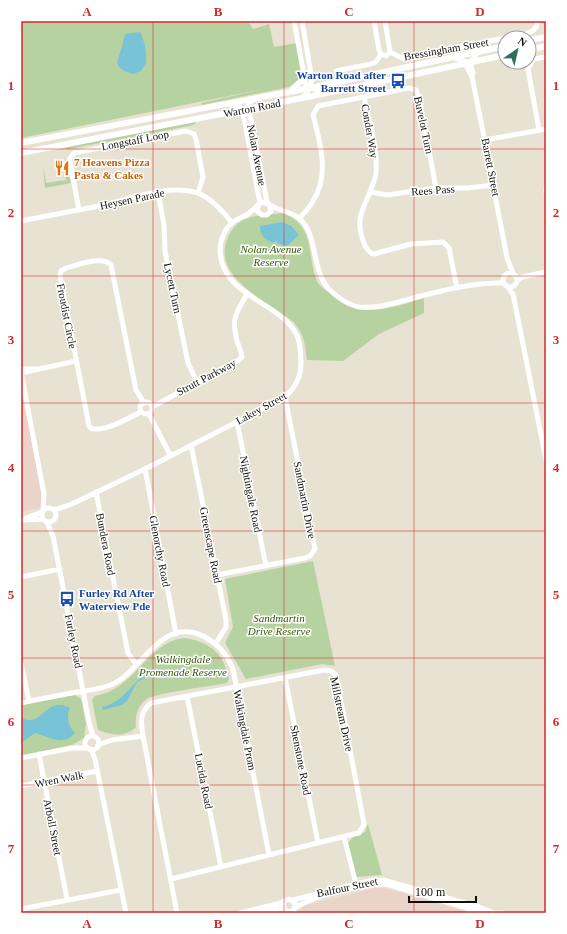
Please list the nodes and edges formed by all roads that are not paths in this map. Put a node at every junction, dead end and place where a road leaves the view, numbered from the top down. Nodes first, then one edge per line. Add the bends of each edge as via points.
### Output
1 (294, 21) edge
2 (302, 21) edge
3 (374, 21) edge
4 (385, 21) edge
5 (537, 21) edge
6 (497, 48) edge
7 (479, 51) junction
8 (390, 52) junction
9 (381, 54) junction
10 (546, 56) edge
11 (451, 57) junction
12 (497, 57) edge
13 (470, 63) junction
14 (336, 71) dead end
15 (305, 75) junction
16 (310, 88) junction
17 (292, 91) junction
18 (324, 94) junction
19 (364, 97) junction
20 (257, 98) junction
21 (302, 98) junction
22 (224, 104) junction
23 (245, 110) junction
24 (546, 129) edge
25 (539, 130) junction
26 (485, 140) junction
27 (21, 143) edge
28 (21, 153) edge
29 (494, 185) junction
30 (436, 188) junction
31 (546, 188) edge
32 (158, 192) junction
33 (371, 192) junction
34 (546, 192) edge
35 (198, 193) junction
36 (268, 204) junction
37 (259, 205) junction
38 (79, 210) junction
39 (281, 211) junction
40 (269, 214) junction
41 (246, 215) junction
42 (260, 215) junction
43 (300, 218) junction
44 (21, 221) edge
45 (232, 223) junction
46 (507, 258) junction
47 (546, 272) edge
48 (514, 274) junction
49 (505, 275) junction
50 (531, 275) junction
51 (493, 283) junction
52 (516, 283) junction
53 (506, 285) junction
54 (456, 288) junction
55 (247, 294) junction
56 (515, 301) junction
57 (76, 361) junction
58 (21, 372) edge
59 (197, 382) junction
60 (285, 397) junction
61 (144, 403) junction
62 (152, 407) junction
63 (141, 412) junction
64 (149, 414) junction
65 (237, 422) junction
66 (191, 445) junction
67 (170, 455) junction
68 (546, 460) edge
69 (145, 469) junction
70 (96, 492) junction
71 (44, 494) junction
72 (72, 504) junction
73 (53, 509) junction
74 (43, 511) junction
75 (55, 518) junction
76 (22, 520) edge
77 (45, 521) junction
78 (53, 536) junction
79 (266, 566) junction
80 (60, 569) junction
81 (217, 575) junction
82 (21, 576) edge
83 (176, 634) junction
84 (216, 643) junction
85 (21, 663) edge
86 (136, 664) junction
87 (285, 678) junction
88 (236, 687) junction
89 (83, 691) junction
90 (188, 696) junction
91 (29, 701) junction
92 (21, 702) edge
93 (143, 736) junction
94 (91, 738) junction
95 (112, 740) junction
96 (93, 747) junction
97 (72, 748) junction
98 (39, 754) junction
99 (21, 758) edge
100 (97, 771) junction
101 (44, 782) junction
102 (21, 786) edge
103 (344, 837) junction
104 (318, 843) junction
105 (269, 855) junction
106 (221, 867) junction
107 (171, 879) junction
108 (356, 884) junction
109 (120, 890) junction
110 (67, 899) junction
111 (292, 900) junction
112 (284, 905) junction
113 (295, 908) junction
114 (21, 909) edge
115 (291, 912) edge
116 (126, 913) edge
117 (177, 913) edge
118 (240, 913) edge
119 (259, 913) edge
120 (484, 913) edge
121 (495, 913) edge
122 (503, 913) edge

1 - 15 street
2 - 16 street via 312,80
3 - 9 street
4 - 8 street
5 - 8 street, Bressingham Street via 535,30 526,34 402,58
6 - 7 main road, Warton Road
7 - 11 main road, Warton Road
7 - 13 street
8 - 9 street via 386,56
9 - 14 street via 376,62 371,64
10 - 25 street via 533,59 528,69
11 - 13 street
11 - 16 main road, Warton Road
12 - 13 main road, Warton Road
13 - 18 main road, Warton Road
13 - 26 street, Barrett Street via 467,67 472,77
15 - 16 street via 306,86
15 - 17 main road
16 - 17 main road, Warton Road
16 - 18 street
16 - 21 street
17 - 20 main road, Warton Road
18 - 21 main road, Warton Road
19 - 30 street, Buvelot Turn via 409,88 416,90 420,97
19 - 33 street, Conder Way via 376,151 376,174
19 - 43 street, Buvelot Turn via 318,106 313,115 322,150 322,178 314,201
20 - 22 main road, Warton Road
20 - 23 street, Nolan Avenue via 250,102
21 - 23 main road, Warton Road
22 - 23 street, Nolan Avenue via 239,106
22 - 27 main road, Warton Road
23 - 28 main road, Warton Road
23 - 36 street, Nolan Avenue via 250,118
23 - 37 street, Nolan Avenue via 244,118
24 - 25 street
25 - 26 street
26 - 29 street, Barrett Street
29 - 30 street, Rees Pass
29 - 46 street, Barrett Street
30 - 33 street, Rees Pass via 387,194
31 - 34 street
32 - 35 street, Heysen Parade via 184,190
32 - 38 street, Heysen Parade
32 - 59 street, Lycett Turn via 164,225 165,251 188,363
33 - 54 street, Conder Way via 360,220 366,250 374,254 411,244 443,242 449,248
35 - 38 street, Longstaff Loop via 203,177 196,139 194,134 186,131 74,153 70,162
35 - 45 street, Heysen Parade via 219,207
36 - 37 street
36 - 39 street
36 - 40 street via 271,211
37 - 41 street
37 - 42 street via 257,211
38 - 44 street, Heysen Parade
39 - 40 street
39 - 43 street
40 - 42 street
41 - 42 street
41 - 45 street
43 - 54 street via 308,229 316,266 324,283 333,294 357,306 382,306
45 - 55 street, Lakey Street via 225,232 220,246 220,262 225,272
46 - 48 street, Barrett Street
46 - 49 street, Barrett Street
47 - 50 street
48 - 49 street
48 - 50 street
48 - 52 street
49 - 51 street
49 - 53 street
50 - 52 street via 522,277
51 - 53 street
51 - 54 street
52 - 53 street
52 - 56 street
53 - 56 street
55 - 59 street, Strutt Parkway via 234,321 242,357
55 - 60 street, Lakey Street via 287,322 300,341 300,376 294,388
56 - 68 street
57 - 58 street
57 - 61 street, Froudist Circle via 61,271 102,260 109,262 136,390
57 - 63 street, Froudist Circle via 87,422 92,429 109,426
58 - 71 street
59 - 62 street, Strutt Parkway
60 - 65 street, Lakey Street
60 - 79 street, Sandmartin Drive via 315,549 310,556
61 - 62 street via 150,403
61 - 63 street via 140,408
62 - 64 street
63 - 64 street
64 - 67 street
65 - 66 street, Lakey Street
65 - 79 street, Nightingale Road
66 - 67 street, Lakey Street
66 - 81 street, Greenscape Road
67 - 69 street, Lakey Street
69 - 70 street, Lakey Street
69 - 83 street, Glenorchy Road
70 - 72 street, Lakey Street
70 - 86 street, Bundera Road via 128,653
71 - 73 street
71 - 74 street
72 - 73 street, Lakey Street
72 - 75 street, Lakey Street
73 - 74 street, Lakey Street
73 - 75 street
74 - 76 street, Lakey Street
74 - 77 street
75 - 77 street, Lakey Street
75 - 78 street, Furley Road
76 - 77 street, Lakey Street
77 - 78 street, Furley Road
78 - 80 street, Furley Road
79 - 81 street, Sandmartin Drive
80 - 82 street
80 - 89 street, Furley Road
81 - 84 street, Greenscape Road via 226,627
83 - 84 street, Walkingdale Prom via 200,635
83 - 86 street via 161,641
84 - 88 street, Walkingdale Prom via 229,660
85 - 91 street
86 - 89 street via 113,684
87 - 88 street, Millstream Drive
87 - 103 street, Millstream Drive via 324,670 336,675 364,824 359,833
87 - 104 street, Shenstone Road
88 - 90 street, Millstream Drive
88 - 105 street, Walkingdale Prom
89 - 91 street
89 - 94 street, Furley Road
90 - 93 street, Millstream Drive via 146,706 141,721
90 - 106 street, Lucida Road
91 - 92 street
93 - 95 street
93 - 107 street, Millstream Drive
94 - 95 street
94 - 96 street, Furley Road
94 - 96 street, Furley Road
94 - 97 street
95 - 96 street
96 - 97 street
96 - 100 street, Furley Road
97 - 98 street
98 - 99 street
98 - 101 street, Arboll Street
100 - 101 street, Wren Walk
100 - 109 street, Furley Road
101 - 102 street, Wren Walk
101 - 110 street, Arboll Street
103 - 104 street, Millstream Drive
103 - 108 street
104 - 105 street, Millstream Drive
105 - 106 street, Millstream Drive
106 - 107 street, Millstream Drive
107 - 117 street, Millstream Drive
108 - 111 street, Balfour Street
108 - 121 street, Balfour Street via 373,880 396,883
109 - 110 street
109 - 116 street, Furley Road
110 - 114 street
111 - 112 street, Balfour Street via 289,899
111 - 113 street via 296,904
112 - 115 street, Balfour Street via 287,912
112 - 118 street, Balfour Street
112 - 119 street, Balfour Street
113 - 115 street, Balfour Street
113 - 120 street, Balfour Street via 310,900 374,884 386,884
121 - 122 street, Balfour Street

